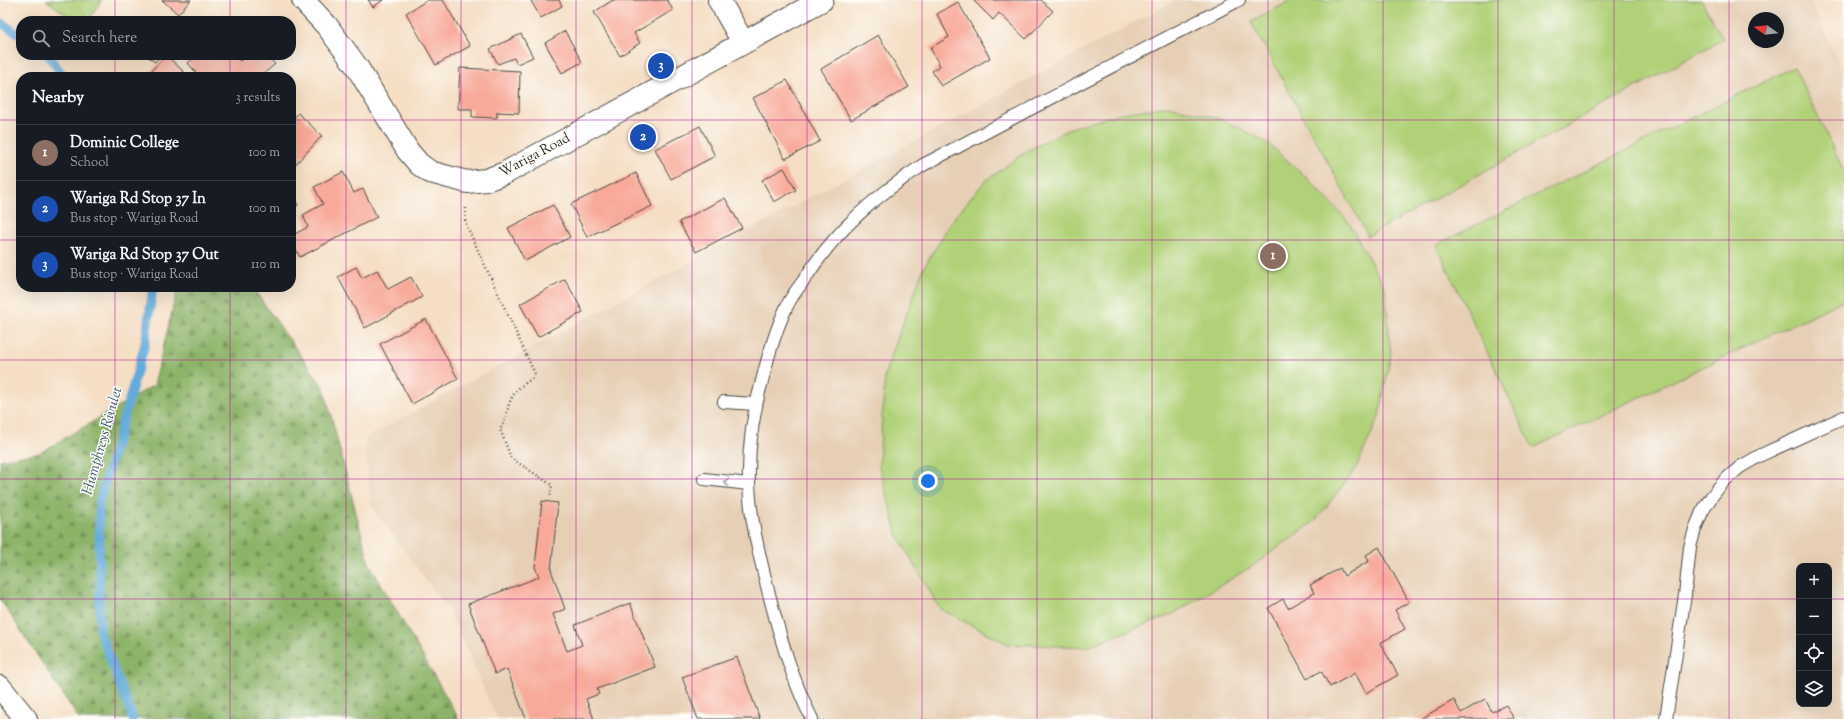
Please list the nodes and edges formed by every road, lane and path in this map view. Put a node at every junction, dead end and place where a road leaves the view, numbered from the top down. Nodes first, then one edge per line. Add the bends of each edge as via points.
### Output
1 (304, 0) edge
2 (719, 0) edge
3 (822, 0) edge
4 (1239, 0) edge
5 (743, 42) junction
6 (467, 182) junction
7 (724, 402) dead end
8 (755, 404) junction
9 (1844, 417) edge
10 (704, 479) dead end
11 (749, 484) junction
12 (550, 498) dead end
13 (0, 687) edge
14 (26, 719) edge
15 (812, 719) edge
16 (1666, 719) edge

1 - 6 street, Wariga Road via 357,67 418,164 430,172
2 - 5 street
3 - 5 street, Wariga Road
4 - 8 lane via 923,165 872,201 816,261 788,305 770,348
5 - 6 street, Wariga Road via 505,173 486,180
6 - 12 path via 465,222 536,376 514,394 505,422 500,429 511,458 552,486
7 - 8 lane
8 - 11 lane
9 - 16 lane via 1740,467 1724,481 1702,512 1690,547
11 -> 10 lane
11 - 15 lane via 756,539 778,628 804,704
13 - 14 street

